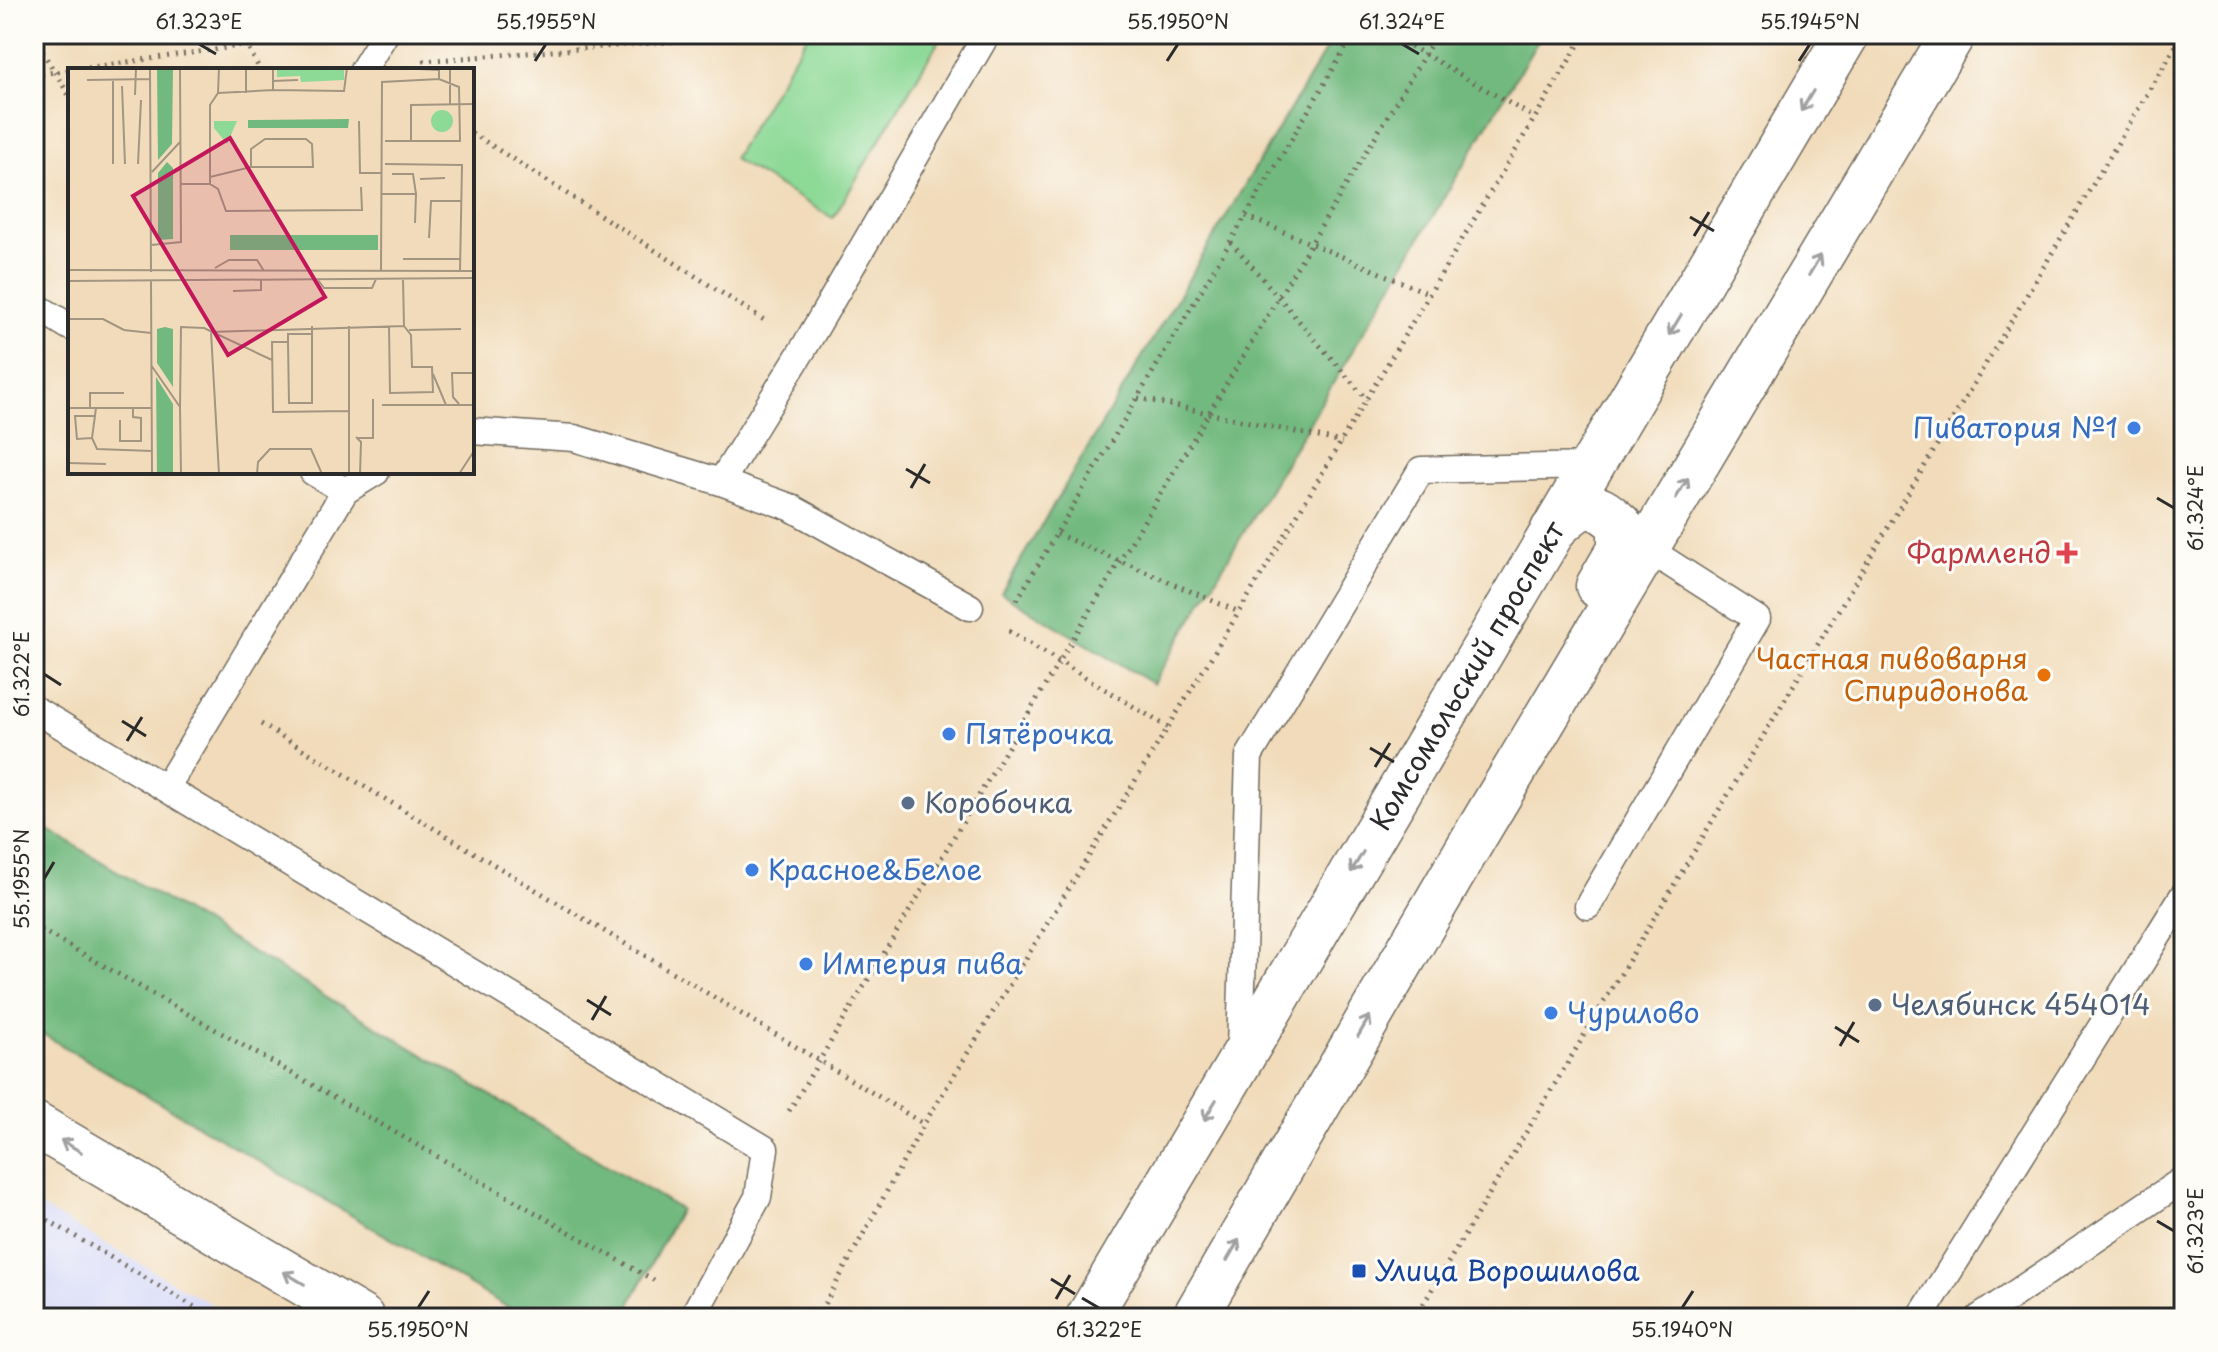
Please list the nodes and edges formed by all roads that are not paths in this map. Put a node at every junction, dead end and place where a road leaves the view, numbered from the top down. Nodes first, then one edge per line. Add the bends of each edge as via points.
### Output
1 (385, 34) edge
2 (987, 34) edge
3 (1847, 34) edge
4 (1953, 34) edge
5 (365, 68) edge
6 (34, 305) edge
7 (68, 326) edge
8 (474, 431) edge
9 (1591, 466) junction
10 (316, 474) edge
11 (373, 474) edge
12 (721, 482) junction
13 (345, 491) junction
14 (1553, 530) junction
15 (1646, 548) junction
16 (970, 607) road end
17 (34, 709) edge
18 (166, 788) junction
19 (1468, 848) junction
20 (2184, 894) edge
21 (1588, 906) dead end
22 (1240, 1060) junction
23 (34, 1124) edge
24 (2184, 1179) edge
25 (695, 1312) edge
26 (362, 1318) edge
27 (1088, 1318) edge
28 (1194, 1318) edge
29 (1920, 1318) edge
30 (1979, 1318) edge

1 - 5 lane
2 - 12 lane
3 -> 9 main road, Комсомольский проспект
15 -> 4 main road
6 - 7 lane
8 - 12 lane via 574,438
9 - 14 main road, Комсомольский проспект
9 - 22 lane via 1421,470 1249,756
10 - 13 lane
11 - 13 lane
12 - 16 lane via 790,507
13 - 18 lane
14 - 19 main road via 1571,512 1588,506 1603,509 1620,525 1620,548 1504,744
14 -> 22 main road, Комсомольский проспект
15 - 19 main road
15 - 21 lane via 1757,619
17 - 18 lane
18 - 25 lane via 765,1149 758,1197
28 -> 19 main road
20 - 29 lane
22 -> 27 main road, Комсомольский проспект
26 -> 23 main road
24 - 30 lane

